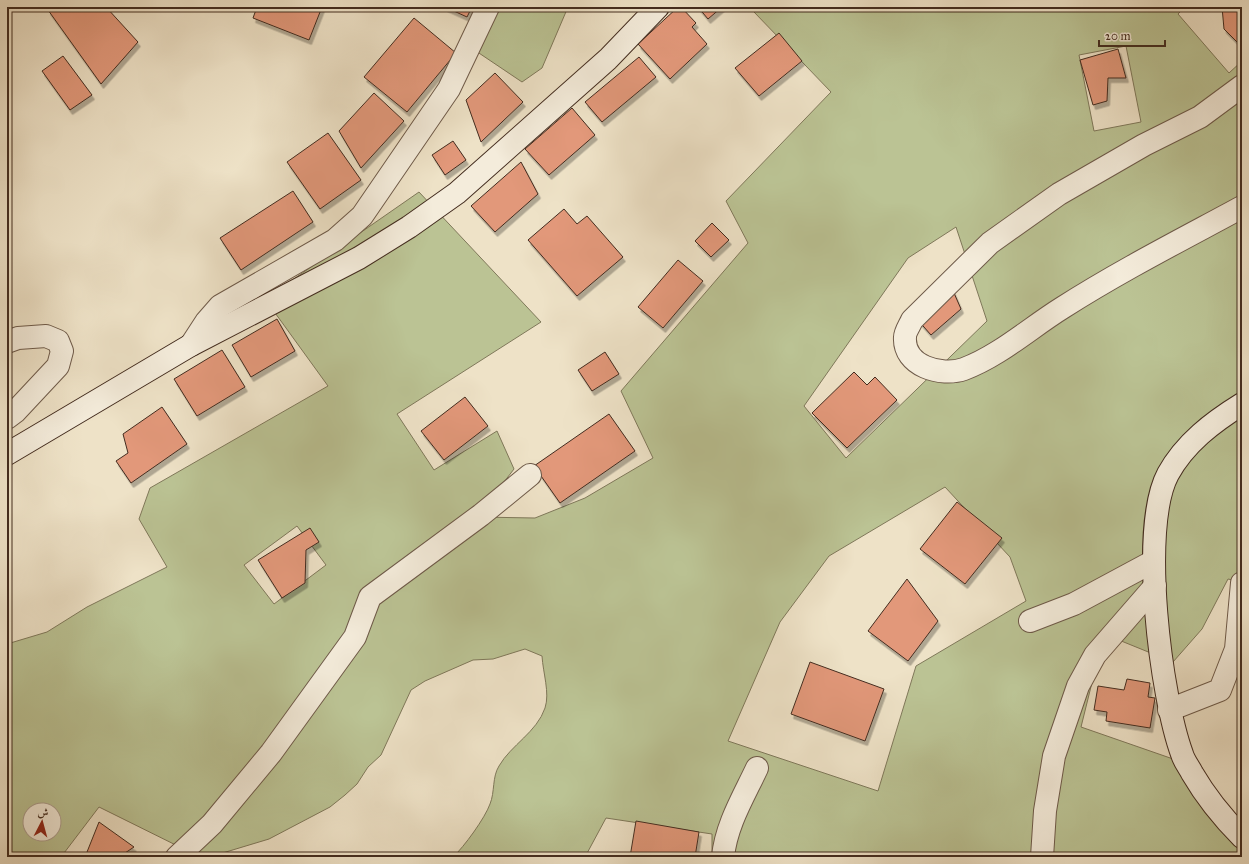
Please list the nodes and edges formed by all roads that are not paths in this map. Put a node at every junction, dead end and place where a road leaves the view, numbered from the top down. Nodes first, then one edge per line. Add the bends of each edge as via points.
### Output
1 (488, 7) edge
2 (658, 7) edge
3 (1242, 86) edge
4 (1242, 207) edge
5 (7, 342) edge
6 (191, 345) junction
7 (1242, 404) edge
8 (7, 418) edge
9 (7, 454) edge
10 (530, 475) dead end
11 (1154, 561) junction
12 (1242, 583) edge
13 (1155, 586) junction
14 (1030, 620) dead end
15 (1169, 710) junction
16 (757, 768) dead end
17 (1242, 837) edge
18 (177, 857) edge
19 (723, 857) edge
20 (1042, 857) edge

1 - 6 street via 449,89 362,216 335,240 220,306
2 - 6 street via 608,58 457,193 359,258
3 - 4 street via 1200,117 1144,145 1059,194 990,243 912,320 905,336 907,352 920,366 941,372 962,369 983,360 1062,307
5 - 8 street via 18,338 46,336 58,341 62,350 58,366
6 - 9 street
7 - 11 street via 1198,436 1168,475 1157,517
10 - 18 street via 481,515 370,597 355,637 271,753 212,824
11 - 13 street
11 - 14 street via 1074,604
12 - 15 street via 1236,649 1220,690
13 - 15 street
13 - 20 street via 1095,655 1078,686 1054,756
15 - 17 street via 1182,756 1217,811
16 - 19 street via 733,819 724,845

